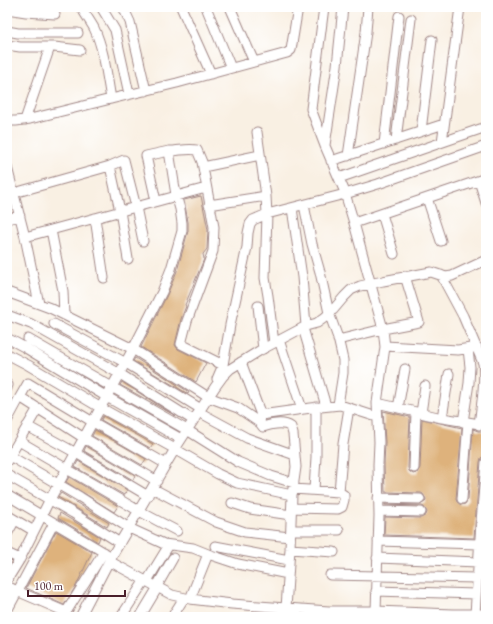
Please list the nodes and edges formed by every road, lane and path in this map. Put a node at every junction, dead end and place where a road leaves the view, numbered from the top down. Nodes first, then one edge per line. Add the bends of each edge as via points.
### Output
1 (81, 7) edge
2 (102, 7) edge
3 (123, 7) edge
4 (181, 7) edge
5 (206, 7) edge
6 (230, 7) edge
7 (298, 7) edge
8 (324, 7) edge
9 (343, 7) edge
10 (368, 7) edge
11 (460, 7) edge
12 (7, 9) edge
13 (55, 14) dead end
14 (399, 16) dead end
15 (411, 19) dead end
16 (7, 31) edge
17 (78, 33) dead end
18 (432, 40) dead end
19 (7, 45) edge
20 (50, 47) junction
21 (80, 50) dead end
22 (254, 62) junction
23 (231, 68) junction
24 (211, 74) junction
25 (146, 90) junction
26 (129, 94) junction
27 (111, 99) junction
28 (25, 120) junction
29 (7, 121) edge
30 (444, 124) junction
31 (486, 127) edge
32 (421, 131) junction
33 (256, 132) dead end
34 (396, 140) junction
35 (442, 142) junction
36 (384, 144) junction
37 (325, 146) junction
38 (486, 146) edge
39 (169, 151) junction
40 (260, 155) junction
41 (348, 156) junction
42 (332, 161) junction
43 (110, 166) junction
44 (7, 167) edge
45 (203, 167) junction
46 (339, 178) junction
47 (482, 180) edge
48 (206, 188) junction
49 (10, 193) edge
50 (345, 194) junction
51 (176, 195) junction
52 (266, 196) junction
53 (427, 198) junction
54 (156, 201) junction
55 (486, 203) edge
56 (210, 205) junction
57 (304, 205) junction
58 (136, 207) junction
59 (292, 208) junction
60 (120, 211) junction
61 (267, 214) junction
62 (382, 214) junction
63 (20, 216) junction
64 (95, 218) junction
65 (7, 219) edge
66 (354, 223) junction
67 (51, 230) junction
68 (25, 237) junction
69 (143, 241) dead end
70 (441, 241) dead end
71 (394, 254) dead end
72 (128, 259) dead end
73 (486, 260) edge
74 (441, 275) junction
75 (405, 276) junction
76 (104, 278) dead end
77 (370, 284) junction
78 (7, 292) edge
79 (39, 304) junction
80 (258, 306) dead end
81 (329, 313) junction
82 (7, 315) edge
83 (64, 315) junction
84 (54, 324) dead end
85 (305, 327) junction
86 (383, 329) junction
87 (7, 338) edge
88 (28, 339) dead end
89 (338, 340) junction
90 (277, 341) junction
91 (385, 346) junction
92 (262, 348) junction
93 (472, 348) junction
94 (133, 349) junction
95 (7, 354) edge
96 (241, 362) junction
97 (126, 363) junction
98 (223, 365) junction
99 (405, 369) dead end
100 (120, 374) junction
101 (449, 374) dead end
102 (113, 386) junction
103 (425, 386) dead end
104 (215, 387) junction
105 (20, 397) junction
106 (106, 397) junction
107 (208, 397) junction
108 (376, 403) junction
109 (326, 406) junction
110 (338, 406) junction
111 (316, 407) junction
112 (38, 408) junction
113 (101, 408) junction
114 (349, 408) junction
115 (398, 408) junction
116 (302, 409) junction
117 (200, 410) junction
118 (418, 412) junction
119 (377, 417) junction
120 (442, 418) junction
121 (260, 419) junction
122 (194, 420) junction
123 (7, 421) edge
124 (93, 422) junction
125 (465, 422) junction
126 (482, 425) edge
127 (27, 426) junction
128 (188, 430) junction
129 (84, 438) junction
130 (181, 439) junction
131 (18, 441) junction
132 (175, 449) junction
133 (76, 453) junction
134 (295, 455) junction
135 (9, 458) edge
136 (486, 462) edge
137 (166, 464) junction
138 (414, 468) dead end
139 (67, 469) junction
140 (7, 476) edge
141 (59, 484) junction
142 (152, 488) junction
143 (293, 489) junction
144 (314, 490) junction
145 (339, 492) junction
146 (7, 495) edge
147 (378, 498) junction
148 (420, 499) dead end
149 (462, 499) dead end
150 (50, 500) junction
151 (232, 503) dead end
152 (139, 511) junction
153 (292, 511) junction
154 (379, 511) junction
155 (421, 512) dead end
156 (42, 516) junction
157 (11, 518) edge
158 (54, 523) junction
159 (129, 528) junction
160 (339, 530) dead end
161 (34, 531) junction
162 (177, 531) dead end
163 (291, 533) junction
164 (7, 534) edge
165 (378, 541) junction
166 (120, 543) junction
167 (169, 544) junction
168 (479, 544) junction
169 (215, 546) dead end
170 (290, 549) junction
171 (334, 552) dead end
172 (7, 553) edge
173 (208, 554) junction
174 (108, 557) junction
175 (173, 558) dead end
176 (377, 558) junction
177 (20, 559) junction
178 (289, 560) junction
179 (478, 562) junction
180 (288, 574) junction
181 (330, 575) dead end
182 (377, 576) junction
183 (477, 578) junction
184 (7, 580) edge
185 (146, 581) junction
186 (7, 586) edge
187 (158, 587) junction
188 (17, 591) junction
189 (376, 591) junction
190 (476, 594) junction
191 (187, 599) junction
192 (7, 611) edge
193 (285, 613) edge
194 (380, 613) edge
195 (475, 614) junction
196 (486, 614) edge
197 (64, 615) edge
198 (80, 617) edge
199 (121, 617) edge
200 (140, 617) edge
201 (172, 617) edge

1 - 27 street via 100,45
2 - 26 street via 115,30
3 - 25 street via 130,22
4 - 24 street
5 - 23 street
6 - 22 street
7 - 22 street via 291,50 283,55
8 - 37 street via 311,109
9 - 37 street
10 - 41 street
11 - 30 street
12 - 13 street
14 - 36 street
15 - 34 street
16 - 17 street
18 - 32 street
19 - 20 street
20 - 21 street
20 - 28 street
22 - 23 street
23 - 24 street
24 - 25 street
25 - 26 street
26 - 27 street
27 - 28 street
28 - 29 street
30 - 32 street
30 - 35 street
31 - 35 street
32 - 34 street
33 - 40 street
34 - 36 street
35 - 46 street
36 - 41 street
37 - 42 street
38 - 50 street
39 - 45 street via 197,150
39 - 51 street
39 - 54 street via 146,156
40 - 45 street
40 - 52 street
41 - 42 street
42 - 46 street
43 - 49 street
43 - 58 street via 124,160
43 - 60 street
44 - 49 street
45 - 48 street
46 - 50 street
47 - 53 street
47 - 55 street
48 - 51 street
48 - 56 street
49 - 63 street
50 - 57 street
50 - 66 street
51 - 54 street
51 - 94 street via 182,231 162,292
52 - 56 street
52 - 61 street
53 - 62 street
53 - 70 street
54 - 58 street
56 - 98 street via 214,227 213,251 181,344
57 - 59 street
57 - 81 street
58 - 60 street
58 - 69 street
59 - 61 street
59 - 85 street via 302,277
60 - 64 street
60 - 72 street
61 - 90 street via 265,278
61 - 98 street via 250,224
62 - 66 street
62 - 71 street
63 - 65 street
63 - 68 street
64 - 67 street
64 - 76 street
66 - 77 street
67 - 68 street
67 - 83 street via 63,290
68 - 79 street
73 - 74 street via 452,276
74 - 75 street via 431,272
74 - 93 street via 452,295
75 - 77 street
75 - 86 street via 419,322
77 - 81 street via 351,290
77 - 86 street
78 - 79 street
79 - 83 street
80 - 92 street
81 - 85 street via 317,323
81 - 89 street
82 - 100 street via 31,324
83 - 94 street
84 - 97 street
85 - 90 street
85 - 109 street
86 - 89 street
86 - 91 street
87 - 106 street
88 - 102 street
89 - 110 street via 343,373
90 - 92 street
90 - 116 street
91 - 93 street via 458,350
91 - 108 street
92 - 96 street
93 - 125 street
93 - 126 street via 483,363 484,369
94 - 97 street
94 - 107 street
95 - 113 street
96 - 104 street via 230,369
96 - 121 street
97 - 100 street
97 - 117 street
98 - 104 street
99 - 115 street
100 - 102 street
100 - 122 street
101 - 120 street
102 - 106 street
102 - 128 street
103 - 118 street
104 - 107 street
105 - 112 street
105 - 123 street
105 - 124 street via 28,383
106 - 113 street
106 - 130 street
107 - 117 street
107 - 121 street
108 - 115 street
108 - 119 street
109 - 110 street
109 - 111 street
110 - 114 street
111 - 116 street
111 - 144 street
112 - 127 street
112 - 129 street
113 - 124 street
113 - 132 street
114 - 119 street
114 - 145 street
115 - 118 street
116 - 121 street
117 - 122 street
117 - 134 street via 247,438
118 - 120 street
118 - 138 street
119 - 147 street
120 - 125 street
121 - 134 street via 263,427 287,424 291,427
122 - 128 street
124 - 129 street
124 - 137 street
125 - 126 street
125 - 149 street
127 - 131 street
127 - 133 street
128 - 130 street
128 - 143 street via 238,462
129 - 133 street
129 - 142 street
130 - 132 street
131 - 135 street
131 - 139 street
132 - 137 street
132 - 143 street via 237,483
133 - 139 street
133 - 142 street
134 - 143 street
135 - 141 street
136 - 168 street
137 - 142 street
139 - 141 street
139 - 152 street
140 - 150 street
141 - 150 street
141 - 159 street
142 - 152 street
142 - 163 street via 216,522 245,532
143 - 144 street
143 - 153 street
144 - 145 street
145 - 153 street via 344,494 344,500 342,507 338,509
146 - 156 street
147 - 148 street
147 - 154 street
150 - 156 street
150 - 166 street
151 - 153 street via 250,509
152 - 159 street
152 - 162 street
153 - 163 street
154 - 155 street
154 - 165 street
156 - 158 street
156 - 161 street
157 - 161 street
157 - 164 street
158 - 174 street
158 - 188 street
159 - 166 street
159 - 167 street
160 - 163 street
161 - 177 street
163 - 170 street
165 - 168 street
165 - 176 street
166 - 174 street
167 - 173 street via 193,548
167 - 185 street
168 - 179 street
169 - 178 street
170 - 171 street
170 - 178 street
172 - 177 street
173 - 180 street via 238,564
173 - 191 street
174 - 185 street
174 - 197 street
174 - 198 street
175 - 187 street
176 - 179 street
176 - 182 street
177 - 184 street
178 - 180 street
179 - 183 street
180 - 193 street
181 - 182 street
182 - 183 street
182 - 189 street
183 - 190 street
185 - 187 street
185 - 199 street
186 - 188 street
187 - 191 street via 172,595
187 - 200 street
188 - 192 street
188 - 197 street
189 - 190 street
189 - 194 street
190 - 195 street
191 - 193 street
191 - 201 street
193 - 194 street
194 - 195 street
195 - 196 street

